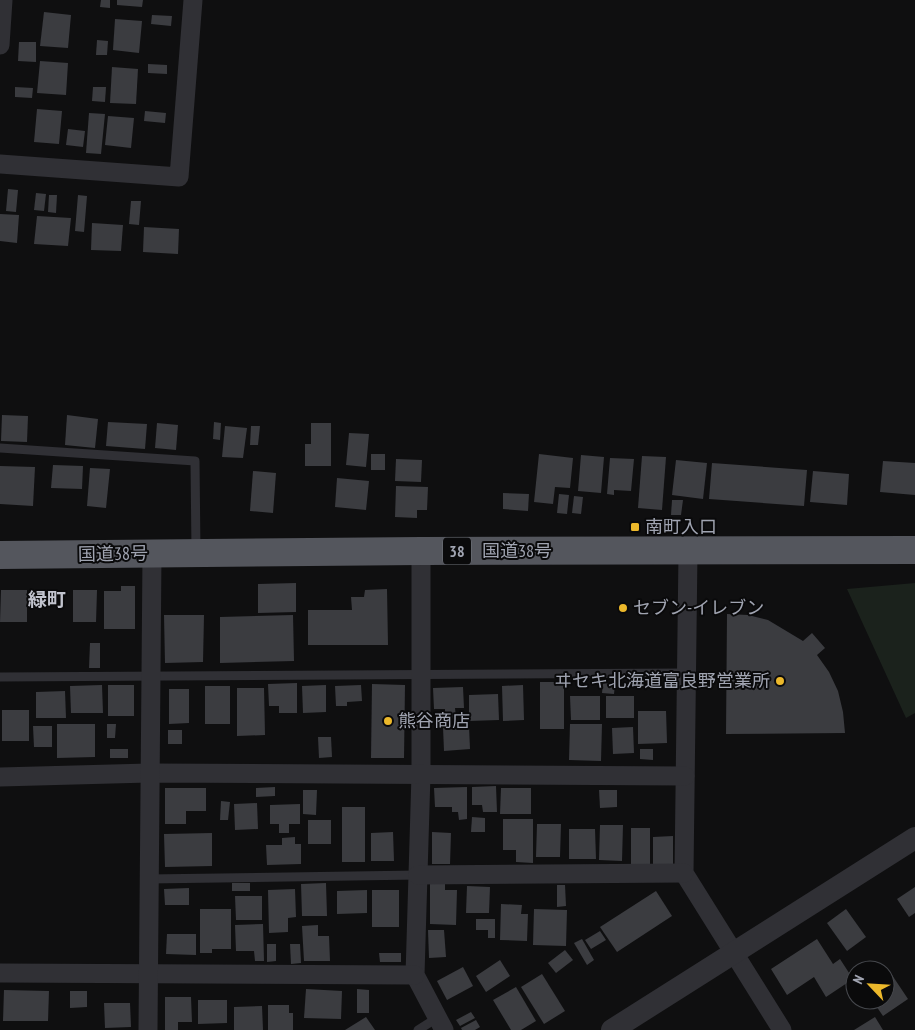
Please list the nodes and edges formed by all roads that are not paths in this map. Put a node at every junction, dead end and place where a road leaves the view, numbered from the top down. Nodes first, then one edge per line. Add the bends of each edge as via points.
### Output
1 (3, 0) edge
2 (193, 0) edge
3 (0, 44) edge
4 (0, 164) edge
5 (0, 448) edge
6 (915, 550) edge
7 (421, 551) junction
8 (688, 552) junction
9 (196, 553) junction
10 (152, 554) junction
11 (0, 555) edge
12 (687, 673) junction
13 (421, 674) junction
14 (0, 677) edge
15 (150, 677) junction
16 (149, 773) junction
17 (421, 774) junction
18 (685, 776) junction
19 (0, 777) edge
20 (915, 838) edge
21 (684, 873) junction
22 (418, 875) junction
23 (148, 879) junction
24 (734, 954) junction
25 (0, 974) edge
26 (414, 975) junction
27 (148, 976) junction
28 (440, 1024) edge
29 (148, 1030) edge
30 (418, 1030) edge
31 (612, 1030) edge
32 (782, 1030) edge

1 - 3 street
2 - 4 street via 180,177
5 - 9 lane via 195,461
6 - 8 highway, 国道38号 / 38
7 - 8 highway, 国道38号 / 38
7 - 9 highway, 国道38号 / 38
7 - 13 street
8 - 12 street
9 - 10 highway, 国道38号 / 38
10 - 11 highway, 国道38号 / 38
10 - 15 street
12 - 13 lane
12 - 18 street
13 - 15 lane
13 - 17 street
14 - 15 lane
15 - 16 street
16 - 17 street
16 - 19 street
16 - 23 street
17 - 18 street
17 - 22 street
18 - 21 street
20 - 24 street
21 - 22 street
21 - 24 street
22 - 23 lane
22 - 26 street
23 - 27 street
24 - 31 street
24 - 32 street
25 - 27 street
26 - 27 street
26 - 28 street
27 - 29 street
28 - 30 lane

